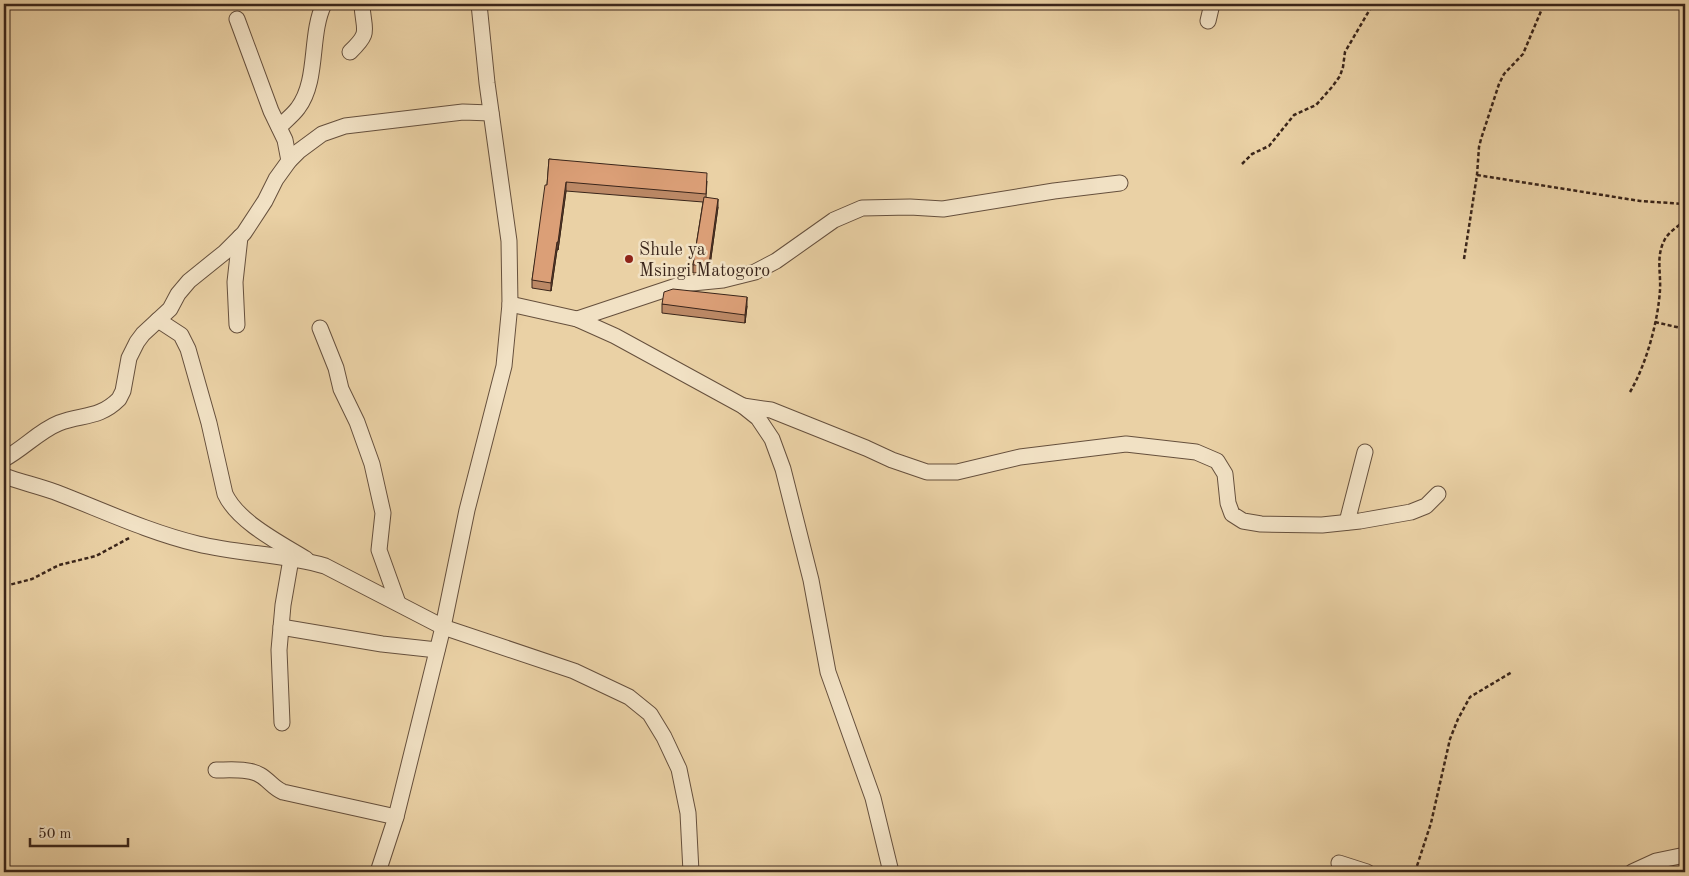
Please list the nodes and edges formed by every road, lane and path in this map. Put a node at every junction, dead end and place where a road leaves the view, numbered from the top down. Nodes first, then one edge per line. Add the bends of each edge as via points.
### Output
1 (324, 4) edge
2 (362, 4) edge
3 (479, 4) edge
4 (1212, 4) edge
5 (1373, 4) edge
6 (1544, 4) edge
7 (237, 19) dead end
8 (1208, 21) dead end
9 (350, 52) dead end
10 (492, 113) junction
11 (278, 127) junction
12 (289, 161) junction
13 (1242, 164) dead end
14 (1477, 175) junction
15 (1120, 182) dead end
16 (1685, 204) edge
17 (1685, 220) edge
18 (240, 237) junction
19 (1464, 260) dead end
20 (510, 304) junction
21 (577, 319) junction
22 (158, 320) junction
23 (1655, 322) junction
24 (238, 325) dead end
25 (320, 328) dead end
26 (1685, 329) edge
27 (1630, 392) dead end
28 (743, 406) junction
29 (1365, 452) dead end
30 (4, 459) edge
31 (4, 476) edge
32 (1438, 494) dead end
33 (1347, 522) junction
34 (148, 528) junction
35 (292, 559) junction
36 (309, 561) junction
37 (5, 586) edge
38 (398, 603) junction
39 (281, 627) junction
40 (443, 627) junction
41 (437, 650) junction
42 (1512, 672) dead end
43 (282, 723) dead end
44 (216, 770) dead end
45 (396, 817) junction
46 (1685, 855) edge
47 (1339, 863) dead end
48 (378, 872) edge
49 (691, 872) edge
50 (891, 872) edge
51 (1367, 872) edge
52 (1416, 872) edge
53 (1632, 872) edge

1 - 11 street via 304,96 298,108
2 - 9 street via 365,33
3 - 10 street
4 - 8 street
5 - 13 path via 1345,52 1340,76 1332,87 1316,105 1294,115 1269,146 1252,154
6 - 14 path via 1523,54 1499,84 1479,147
7 - 11 street
10 - 12 street via 463,112 345,126 322,134
10 - 20 street via 509,241
11 - 12 street via 285,140
12 - 18 street
14 - 16 path via 1640,201
14 - 19 path
15 - 21 street via 943,210 862,208 834,220 755,272 723,280 682,284
17 - 23 path via 1668,234 1662,246 1658,261 1660,290
18 - 22 street via 189,281 170,309
18 - 24 street via 235,282
20 - 21 street
20 - 40 street via 504,366 467,510
21 - 28 street via 615,336
22 - 30 street via 132,349 123,391 115,404 96,415 58,424
22 - 36 street via 181,335 188,349 229,503 236,512
23 - 26 path
23 - 27 path via 1638,378
25 - 38 street via 372,464 383,513 379,550
28 - 33 street via 771,410 927,472 957,472 1020,457 1126,444 1196,452 1217,461 1225,474 1232,514 1243,521 1288,525
28 - 50 street via 758,418 772,439 783,469 811,580 828,672 872,798
29 - 33 street
31 - 34 street
32 - 33 street via 1426,506 1411,512
34 - 35 street via 196,544
34 - 37 path via 96,556 60,565 32,580
35 - 36 street
35 - 39 street
36 - 38 street via 337,571
38 - 40 street
39 - 41 street
39 - 43 street
40 - 41 street
40 - 49 street via 574,672 629,696 650,714 679,769 688,813
41 - 45 street
42 - 52 path via 1470,697 1458,719
44 - 45 street via 255,772 283,792
45 - 48 street
46 - 53 street via 1656,860
47 - 51 street

